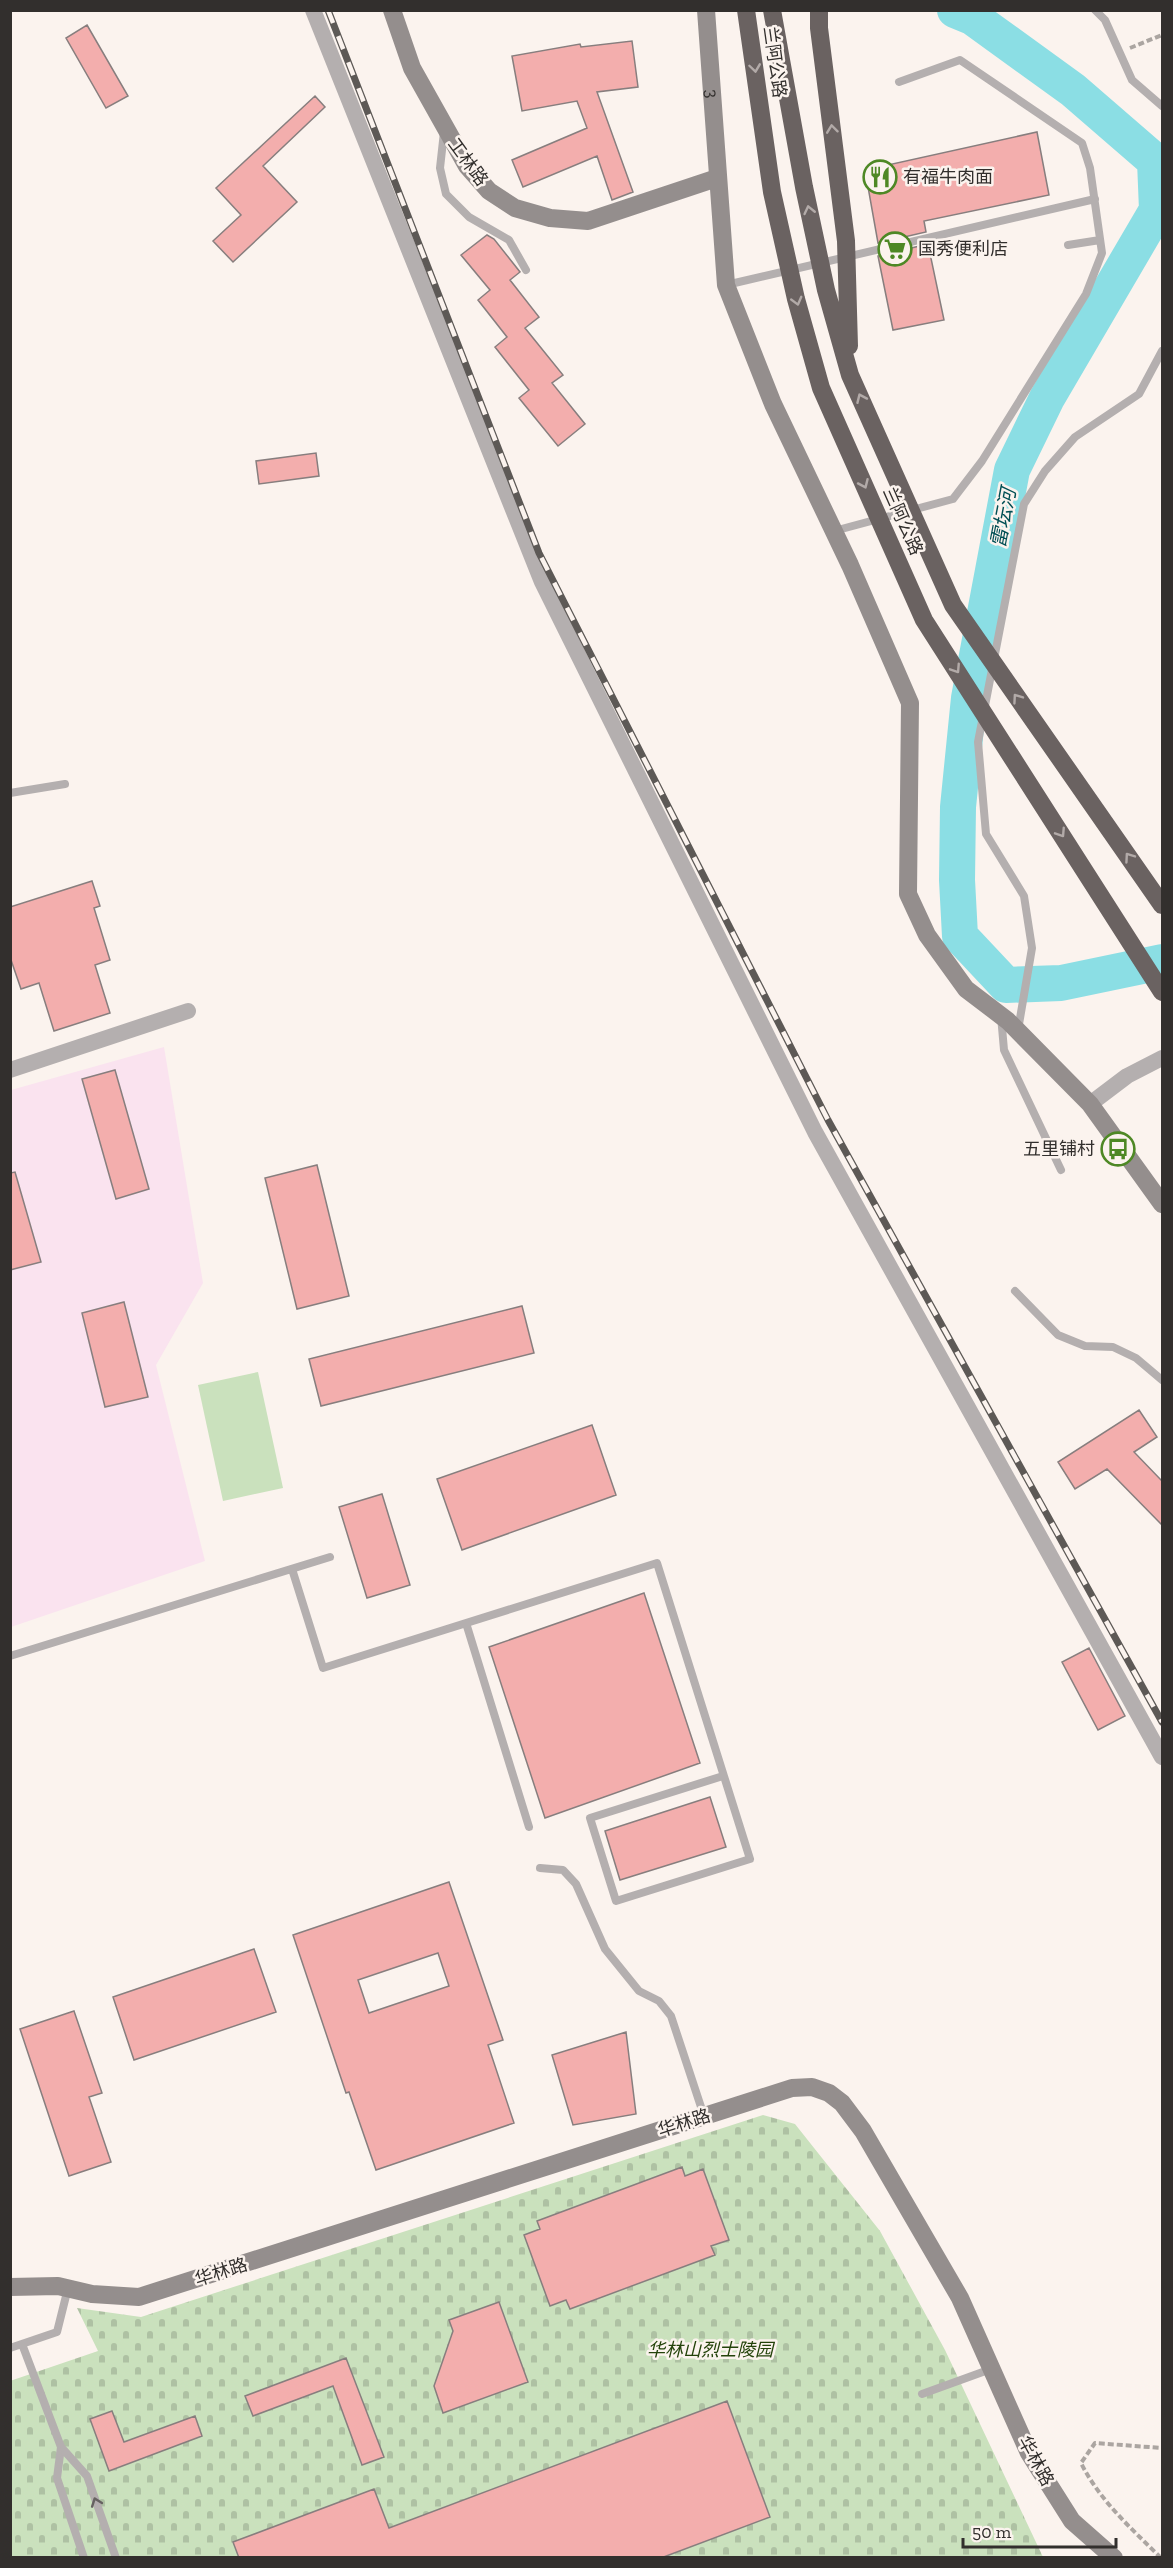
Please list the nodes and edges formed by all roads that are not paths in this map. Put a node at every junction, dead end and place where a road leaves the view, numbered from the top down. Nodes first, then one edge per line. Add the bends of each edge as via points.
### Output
1 (313, 10) edge
2 (392, 10) edge
3 (706, 10) edge
4 (746, 10) edge
5 (772, 10) edge
6 (819, 10) edge
7 (1095, 10) edge
8 (900, 82) dead end
9 (1162, 106) edge
10 (445, 129) junction
11 (717, 178) junction
12 (1095, 199) junction
13 (1100, 240) junction
14 (1068, 245) dead end
15 (526, 270) dead end
16 (726, 285) junction
17 (1162, 351) edge
18 (850, 375) junction
19 (834, 531) junction
20 (65, 784) dead end
21 (10, 793) edge
22 (1162, 905) edge
23 (1162, 992) edge
24 (188, 1011) dead end
25 (1001, 1016) junction
26 (1018, 1030) junction
27 (1162, 1058) edge
28 (10, 1070) edge
29 (1090, 1104) junction
30 (1061, 1170) dead end
31 (1162, 1204) edge
32 (1015, 1291) dead end
33 (1162, 1380) edge
34 (330, 1557) dead end
35 (292, 1569) junction
36 (466, 1623) junction
37 (10, 1656) edge
38 (1162, 1757) edge
39 (723, 1776) junction
40 (529, 1827) dead end
41 (540, 1868) dead end
42 (704, 2117) junction
43 (10, 2287) edge
44 (68, 2289) junction
45 (22, 2344) junction
46 (10, 2348) edge
47 (991, 2368) junction
48 (922, 2394) dead end
49 (61, 2447) junction
50 (84, 2558) edge
51 (116, 2558) edge
52 (1114, 2558) edge

1 - 38 street via 542,582 815,1132
2 - 10 street, 工林路 via 412,68
3 - 11 street, 3
4 -> 23 highway, 兰阿公路 via 772,192 821,388 924,620
18 -> 5 highway, 兰阿公路 via 826,290
18 -> 6 highway via 846,241
7 - 9 lane via 1105,20 1132,80
8 - 12 lane via 960,60 1082,143
10 - 11 street, 工林路 via 466,166 489,191 515,208 550,218 588,221
10 - 15 lane via 440,168 446,194 469,217 509,240
11 - 16 street, 3
12 - 13 lane
12 - 16 lane
13 - 14 lane
13 - 19 lane via 1102,253 1086,294 982,461 953,499
16 - 19 street, 3 via 773,404
17 - 26 lane via 1139,394 1075,437 1045,471 1024,504 978,742 986,834 1024,896 1032,948
22 -> 18 highway, 兰阿公路 via 953,605
19 - 25 street, 3 via 910,703 908,894 927,936 966,989
20 - 21 lane
24 - 28 street
25 - 26 street, 3
25 - 30 lane via 1004,1050
26 - 29 street, 3
27 - 29 street via 1127,1076
29 - 31 street, 3
32 - 33 lane via 1058,1335 1085,1346 1113,1347 1136,1358
34 - 35 lane
35 - 36 lane via 323,1668
35 - 37 lane
36 - 39 lane via 657,1563
36 - 40 lane
39 - 39 lane via 750,1859 616,1902 590,1818
41 - 42 lane via 563,1870 576,1884 605,1949 639,1991 659,2001 671,2016
42 - 44 street, 华林路 via 139,2297
42 - 47 street, 华林路 via 792,2088 812,2087 842,2103 863,2131 960,2298
43 - 44 street, 华林路
44 - 45 lane via 57,2332
45 - 46 lane
45 - 49 lane
47 - 48 lane
47 - 52 street, 华林路 via 1029,2452 1072,2521
49 - 50 lane via 57,2478
51 -> 49 lane via 87,2476

